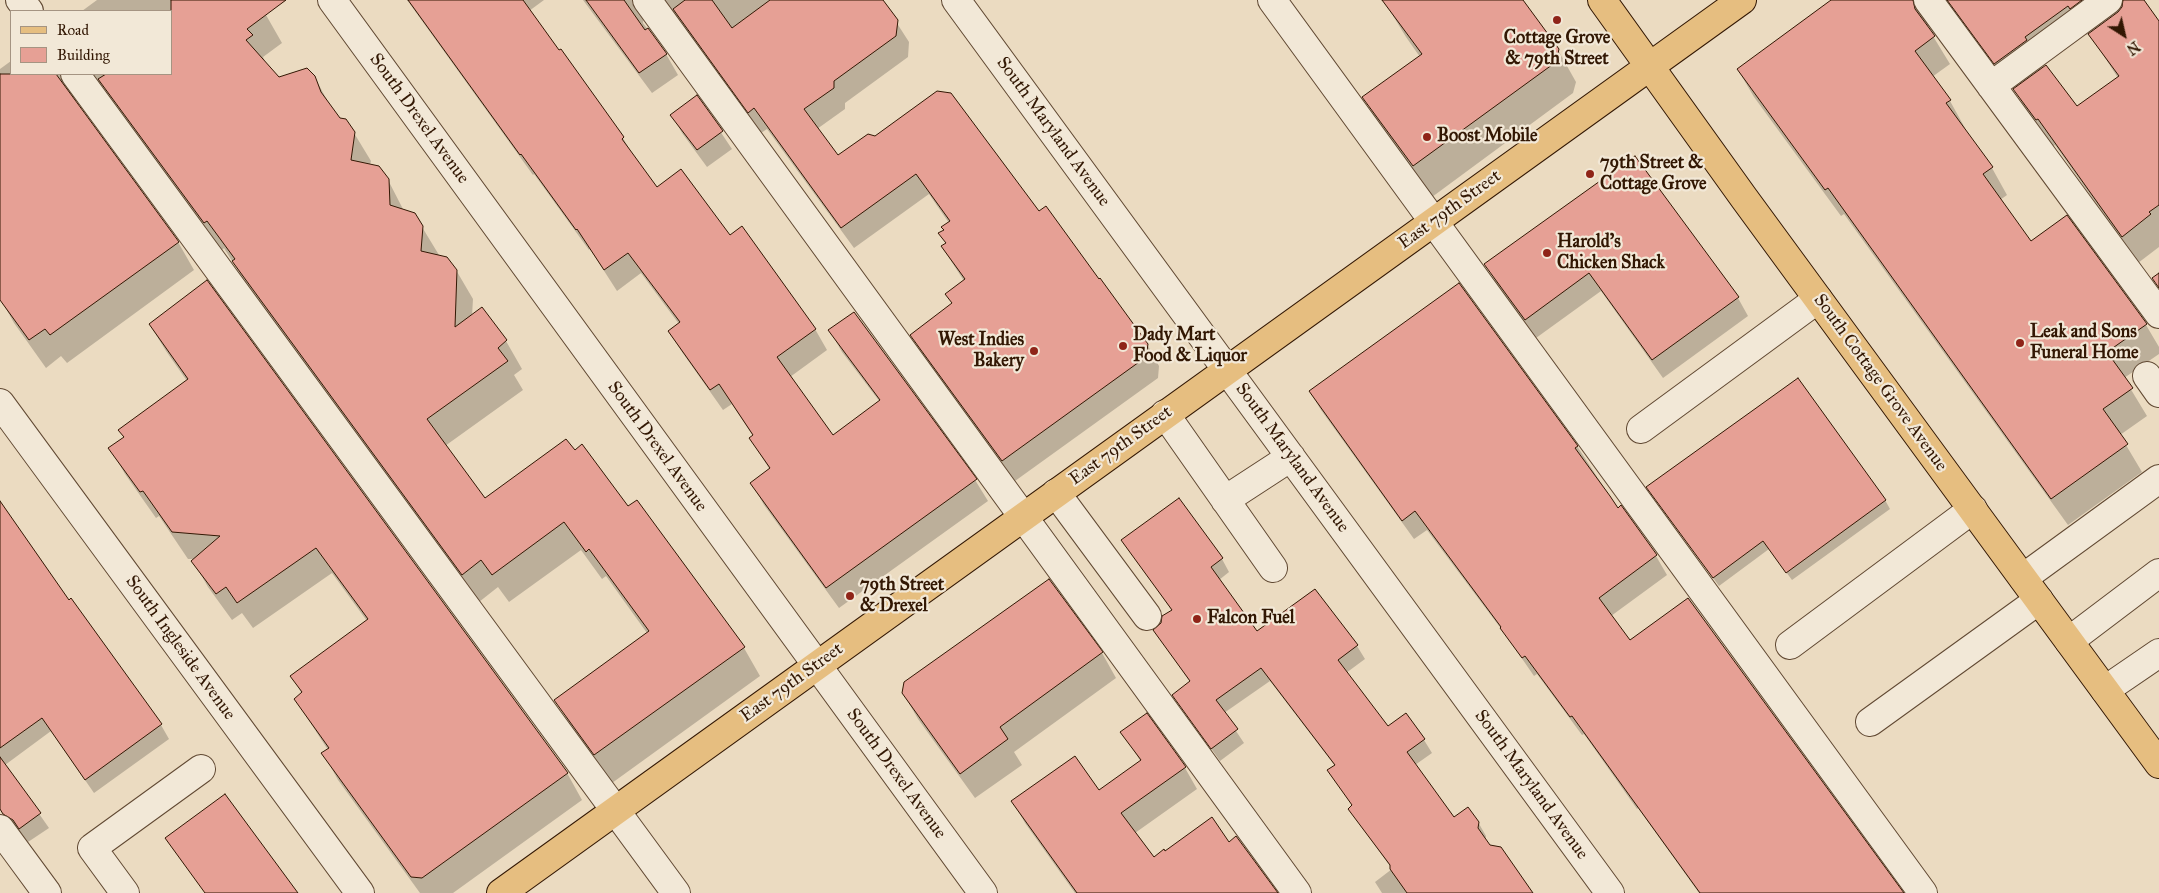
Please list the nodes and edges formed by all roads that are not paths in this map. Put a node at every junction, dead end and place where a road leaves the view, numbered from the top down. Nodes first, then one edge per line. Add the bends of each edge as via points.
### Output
1 (20, 0) edge
2 (332, 0) edge
3 (647, 0) edge
4 (956, 0) edge
5 (1272, 0) edge
6 (1602, 0) edge
7 (1742, 0) edge
8 (1928, 0) edge
9 (2108, 0) edge
10 (28, 10) edge
11 (1650, 67) junction
12 (76, 75) edge
13 (1991, 86) junction
14 (1434, 221) junction
15 (1818, 299) junction
16 (2159, 314) edge
17 (1227, 370) junction
18 (0, 403) edge
19 (1165, 414) junction
20 (1641, 429) dead end
21 (1291, 457) junction
22 (2159, 479) edge
23 (1056, 493) junction
24 (1225, 500) junction
25 (1973, 509) junction
26 (1024, 516) junction
27 (1272, 568) dead end
28 (2159, 573) edge
29 (2023, 578) junction
30 (2039, 600) junction
31 (1147, 616) dead end
32 (2069, 641) junction
33 (1790, 645) dead end
34 (2159, 652) edge
35 (817, 665) junction
36 (2105, 690) junction
37 (1870, 722) dead end
38 (2159, 764) edge
39 (201, 769) dead end
40 (616, 810) junction
41 (0, 829) edge
42 (47, 893) edge
43 (125, 893) edge
44 (360, 893) edge
45 (501, 893) edge
46 (676, 893) edge
47 (983, 893) edge
48 (1297, 893) edge
49 (1610, 893) edge
50 (1923, 893) edge

1 - 10 street
2 - 35 street, South Drexel Avenue
3 - 26 street
4 - 17 street, South Maryland Avenue
5 - 14 street
6 - 11 main road, South Cottage Grove Avenue
7 - 11 main road, East 79th Street
8 - 13 street
9 - 13 street
11 - 14 main road, East 79th Street
11 - 15 main road, South Cottage Grove Avenue
12 - 40 street
13 - 16 street
14 - 17 main road, East 79th Street
14 - 50 street
15 - 20 street
15 - 25 main road, South Cottage Grove Avenue
17 - 19 main road, East 79th Street
17 - 21 street, South Maryland Avenue
18 - 44 street, South Ingleside Avenue
19 - 23 main road, East 79th Street
19 - 24 street
21 - 24 street
21 - 49 street, South Maryland Avenue
22 - 29 street
23 - 26 main road, East 79th Street
23 - 31 street
24 - 27 street
25 - 29 main road, South Cottage Grove Avenue
25 - 33 street
26 - 35 main road, East 79th Street
26 - 48 street
28 - 32 street
29 - 30 main road, South Cottage Grove Avenue
30 - 32 main road, South Cottage Grove Avenue
30 - 37 street
32 - 36 main road, South Cottage Grove Avenue
34 - 36 street
35 - 40 main road, East 79th Street
35 - 47 street, South Drexel Avenue
36 - 38 main road, South Cottage Grove Avenue
39 - 43 street via 92,848
40 - 45 main road, East 79th Street
40 - 46 street
41 - 42 street

